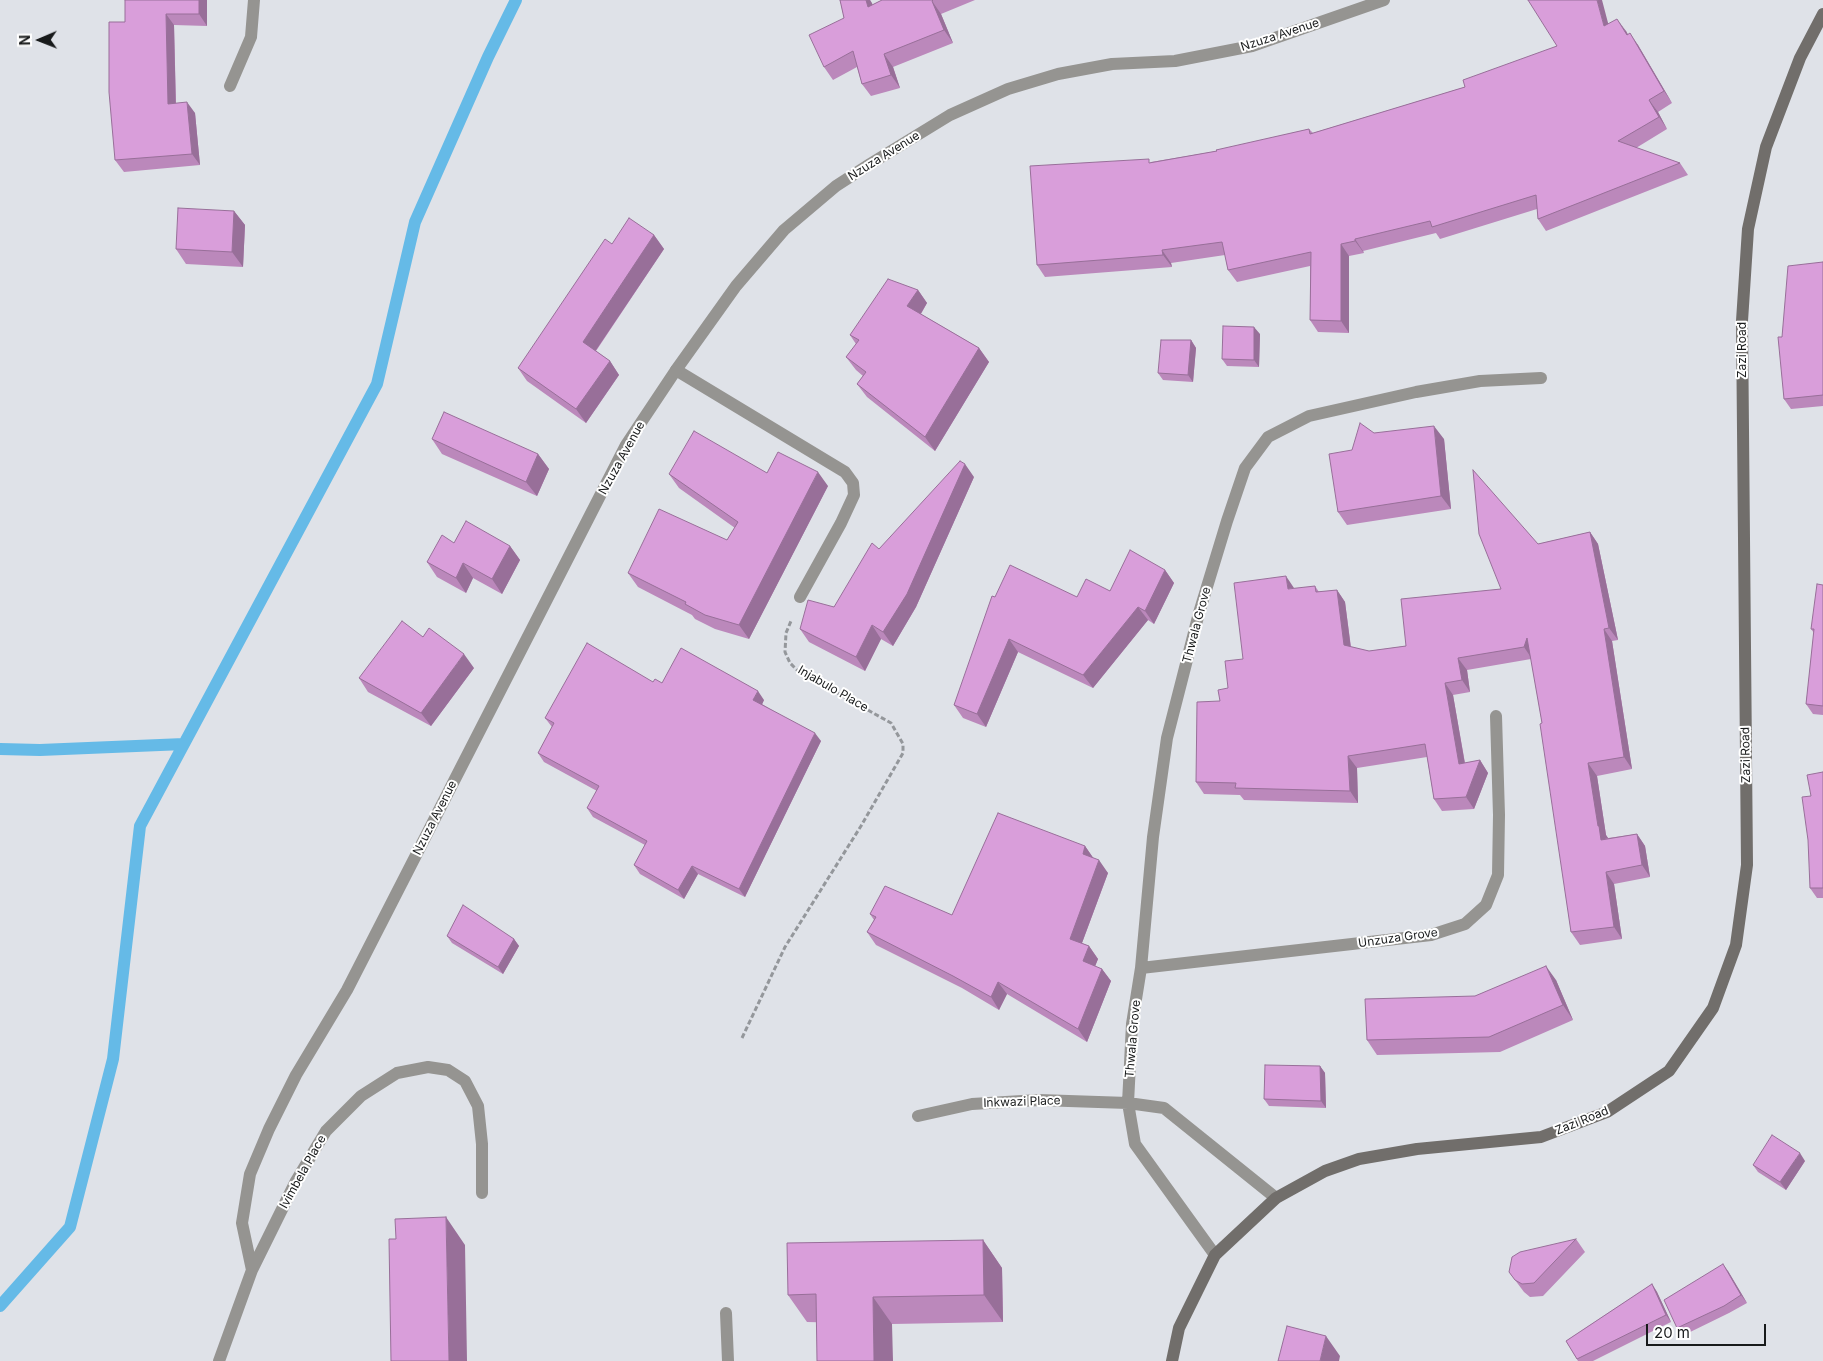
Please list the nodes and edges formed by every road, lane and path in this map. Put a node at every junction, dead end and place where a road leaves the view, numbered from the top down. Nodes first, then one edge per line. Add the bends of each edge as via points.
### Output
1 (254, 0) edge
2 (1384, 0) edge
3 (1823, 14) edge
4 (230, 86) dead end
5 (676, 370) junction
6 (1541, 378) dead end
7 (800, 597) joint
8 (1496, 716) dead end
9 (1141, 968) junction
10 (742, 1038) dead end
11 (1128, 1103) junction
12 (918, 1116) dead end
13 (482, 1193) dead end
14 (1276, 1198) junction
15 (1214, 1255) junction
16 (252, 1270) junction
17 (726, 1313) dead end
18 (219, 1361) edge
19 (728, 1361) edge
20 (1172, 1361) edge

1 - 4 street via 251,37
2 - 5 street, Nzuza Avenue via 1252,46 1175,61 1112,64 1058,74 1008,90 950,115 836,186 784,230 736,286
3 - 14 street, Zazi Road via 1800,58 1766,147 1748,229 1742,321 1747,865 1736,945 1713,1008 1669,1071 1607,1112 1541,1137 1417,1149 1359,1159 1325,1171
5 - 7 street via 845,472 853,483 854,495
5 - 16 street, Nzuza Avenue via 626,445 347,990 296,1075 269,1130 250,1174 242,1223
6 - 9 street, Thwala Grove via 1480,381 1309,416 1268,437 1245,468 1199,613 1167,738 1153,838
7 - 10 path, Injabulo Place via 786,633 785,652 790,663 798,671 892,723 903,744 903,753 785,948
8 - 9 street, Unzuza Grove via 1498,875 1486,905 1466,924 1431,935
9 - 11 street, Thwala Grove via 1132,1024
11 - 12 street, Inkwazi Place via 1039,1100 982,1103
11 - 14 street via 1164,1108
11 - 15 street, Thwala Grove via 1135,1144
13 - 16 street, Ivimbela Place via 478,1106 465,1081 448,1070 428,1067 397,1073 361,1096 326,1131 296,1181
14 - 15 street, Zazi Road
15 - 20 street via 1179,1328
16 - 18 street, Ivimbela Place
17 - 19 street

